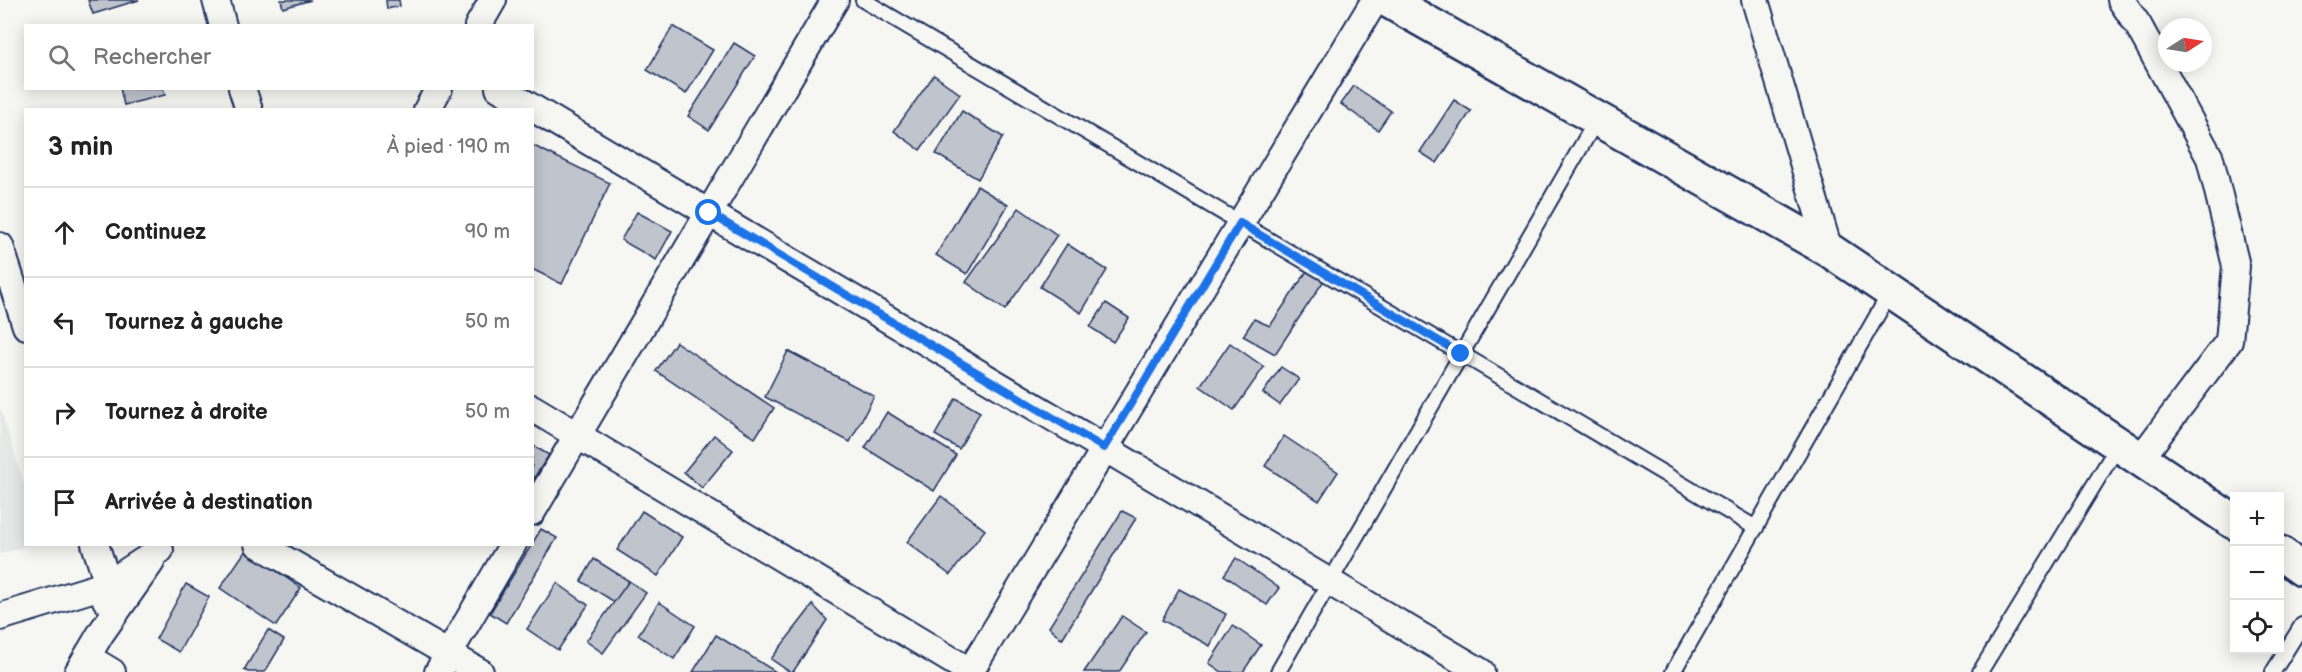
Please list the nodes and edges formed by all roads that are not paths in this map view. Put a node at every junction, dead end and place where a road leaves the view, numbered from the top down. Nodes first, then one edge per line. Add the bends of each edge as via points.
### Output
1 (216, 0) edge
2 (493, 0) edge
3 (835, 0) edge
4 (863, 0) edge
5 (1375, 0) edge
6 (1387, 0) edge
7 (1755, 0) edge
8 (2121, 0) edge
9 (222, 24) edge
10 (479, 24) edge
11 (243, 90) edge
12 (439, 90) edge
13 (502, 90) edge
14 (248, 108) edge
15 (428, 108) edge
16 (533, 108) edge
17 (534, 109) edge
18 (1597, 119) junction
19 (709, 213) junction
20 (1240, 223) junction
21 (0, 246) edge
22 (1829, 250) junction
23 (1892, 291) junction
24 (24, 320) edge
25 (1461, 354) junction
26 (534, 409) edge
27 (578, 436) junction
28 (1104, 448) junction
29 (2130, 451) junction
30 (534, 509) edge
31 (2230, 519) edge
32 (1756, 528) junction
33 (96, 546) edge
34 (261, 546) edge
35 (512, 546) edge
36 (162, 547) edge
37 (2284, 556) edge
38 (2302, 569) edge
39 (1330, 582) junction
40 (108, 584) junction
41 (0, 618) edge
42 (2302, 624) edge
43 (101, 633) junction
44 (443, 663) edge
45 (83, 664) edge
46 (112, 672) edge
47 (480, 672) edge
48 (970, 672) edge
49 (1278, 672) edge
50 (1481, 672) edge
51 (1673, 672) edge
52 (1980, 672) edge
53 (2273, 672) edge

1 - 9 street
2 - 10 street
3 - 19 street
4 - 20 lane
5 - 20 street
6 - 18 street
7 - 22 street
8 - 29 street via 2210,158 2236,267 2229,341
11 - 14 street
12 - 15 street
13 - 16 street
17 - 19 street
18 - 22 street
18 - 25 lane
19 - 27 street
19 - 28 street
20 - 25 lane
20 - 28 street
21 - 24 street
22 - 23 street
23 - 29 street
23 - 32 lane
25 - 32 lane
25 - 39 lane
26 - 27 street
27 - 30 street
27 - 48 street
28 - 39 street
28 - 48 street
29 - 31 street
29 - 52 lane
32 - 51 lane
33 - 40 street
34 - 44 street
35 - 44 street
36 - 40 street
36 - 43 street
37 - 38 street
39 - 49 lane
39 - 50 street
40 - 41 street
40 - 43 street
42 - 53 lane
43 - 45 street
44 - 47 street
45 - 46 street

